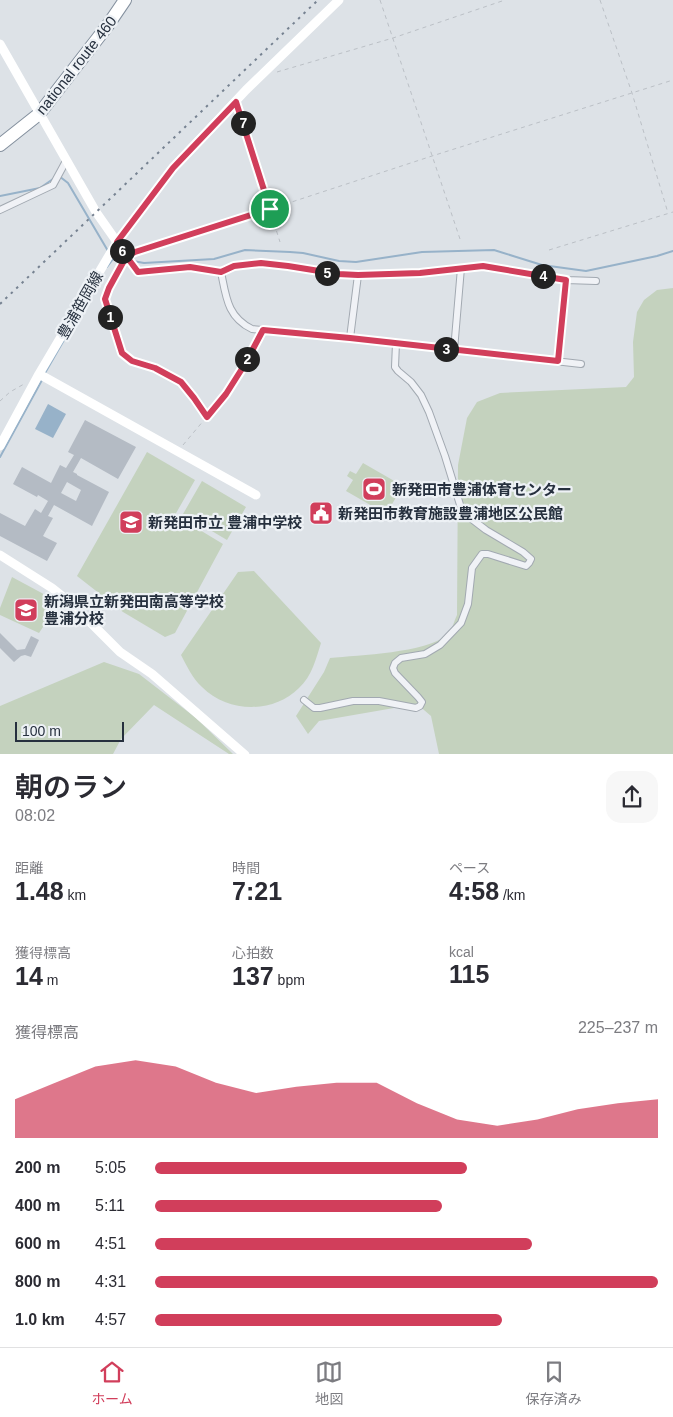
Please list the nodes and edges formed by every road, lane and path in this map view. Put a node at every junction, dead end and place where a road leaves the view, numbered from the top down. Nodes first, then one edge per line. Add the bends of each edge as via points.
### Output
1 (125, 0) edge
2 (339, 0) edge
3 (380, 0) edge
4 (505, 0) edge
5 (600, 0) edge
6 (393, 38) junction
7 (0, 44) edge
8 (260, 77) junction
9 (673, 80) edge
10 (632, 93) junction
11 (236, 102) junction
12 (39, 114) junction
13 (0, 145) edge
14 (432, 156) junction
15 (66, 161) junction
16 (270, 209) junction
17 (0, 210) edge
18 (673, 212) edge
19 (668, 213) junction
20 (117, 242) junction
21 (280, 242) dead end
22 (461, 242) dead end
23 (550, 250) dead end
24 (126, 257) junction
25 (462, 268) junction
26 (221, 272) junction
27 (358, 275) junction
28 (566, 280) junction
29 (596, 281) dead end
30 (263, 330) junction
31 (350, 338) junction
32 (396, 343) junction
33 (454, 350) junction
34 (558, 361) junction
35 (581, 364) dead end
36 (39, 374) junction
37 (24, 383) dead end
38 (0, 401) edge
39 (207, 417) junction
40 (0, 446) edge
41 (177, 452) junction
42 (256, 495) dead end
43 (0, 555) edge
44 (304, 700) dead end
45 (244, 754) edge

1 - 12 highway, national route 460
2 - 8 street, 豊浦笹岡線
3 - 6 path
4 - 6 path
5 - 10 path
6 - 8 path
6 - 14 path
7 - 12 street
8 - 11 street, 豊浦笹岡線
9 - 10 path
10 - 14 path
10 - 19 path
11 - 16 path
11 - 20 street, 豊浦笹岡線 via 173,168
12 - 13 highway, national route 460
12 - 15 street
14 - 16 path
14 - 22 path
15 - 17 street via 53,185
15 - 20 street
16 - 21 path
16 - 24 path
18 - 19 path
19 - 23 path
20 - 24 street
20 - 36 street, 豊浦笹岡線
24 - 26 street via 138,272 190,267
24 - 39 path via 105,299 122,353 132,361 155,368 181,382
25 - 27 street
25 - 28 street via 483,266
25 - 33 street
26 - 27 street via 234,266 261,263
26 - 30 street via 232,312 245,325
27 - 31 street
28 - 29 street
28 - 34 street
30 - 31 street
30 - 39 path via 226,394
31 - 32 street
32 - 33 street
32 - 44 street via 395,367 421,395 429,412 460,508 486,530 523,552 530,562 526,566 482,554 472,568 468,604 461,623 440,645 425,654 401,658 395,663 395,674 422,702 420,706 353,701 314,708
33 - 34 street
34 - 35 street
36 - 40 street, 豊浦笹岡線
36 - 41 street
37 - 38 path
39 - 41 path
41 - 42 street
43 - 45 street via 72,604 120,652 152,674

